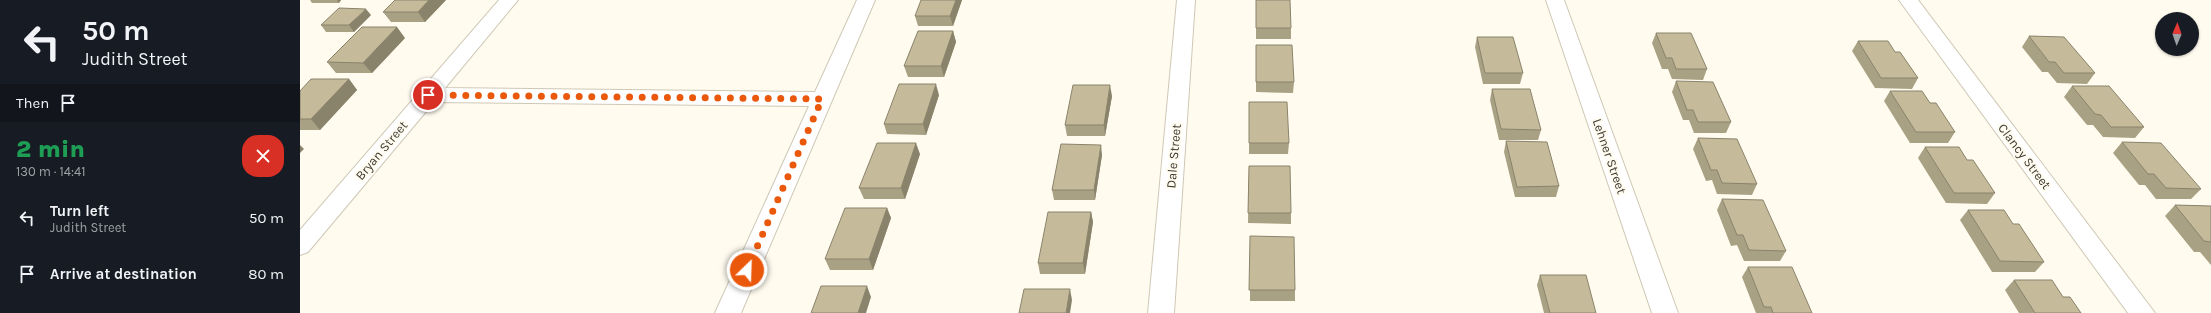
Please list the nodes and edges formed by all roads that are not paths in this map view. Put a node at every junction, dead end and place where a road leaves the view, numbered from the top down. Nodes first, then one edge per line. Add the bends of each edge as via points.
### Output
1 (509, 0) edge
2 (866, 0) edge
3 (1186, 0) edge
4 (1556, 0) edge
5 (1908, 0) edge
6 (428, 95) junction
7 (822, 99) junction
8 (300, 246) edge
9 (728, 313) edge
10 (1161, 313) edge
11 (1665, 313) edge
12 (2142, 313) edge

1 - 6 street, Bryan Street
2 - 7 street
3 - 10 street, Dale Street
4 - 11 street, Lehner Street
5 - 12 street, Clancy Street
6 - 7 street
6 - 8 street, Bryan Street
7 - 9 street

